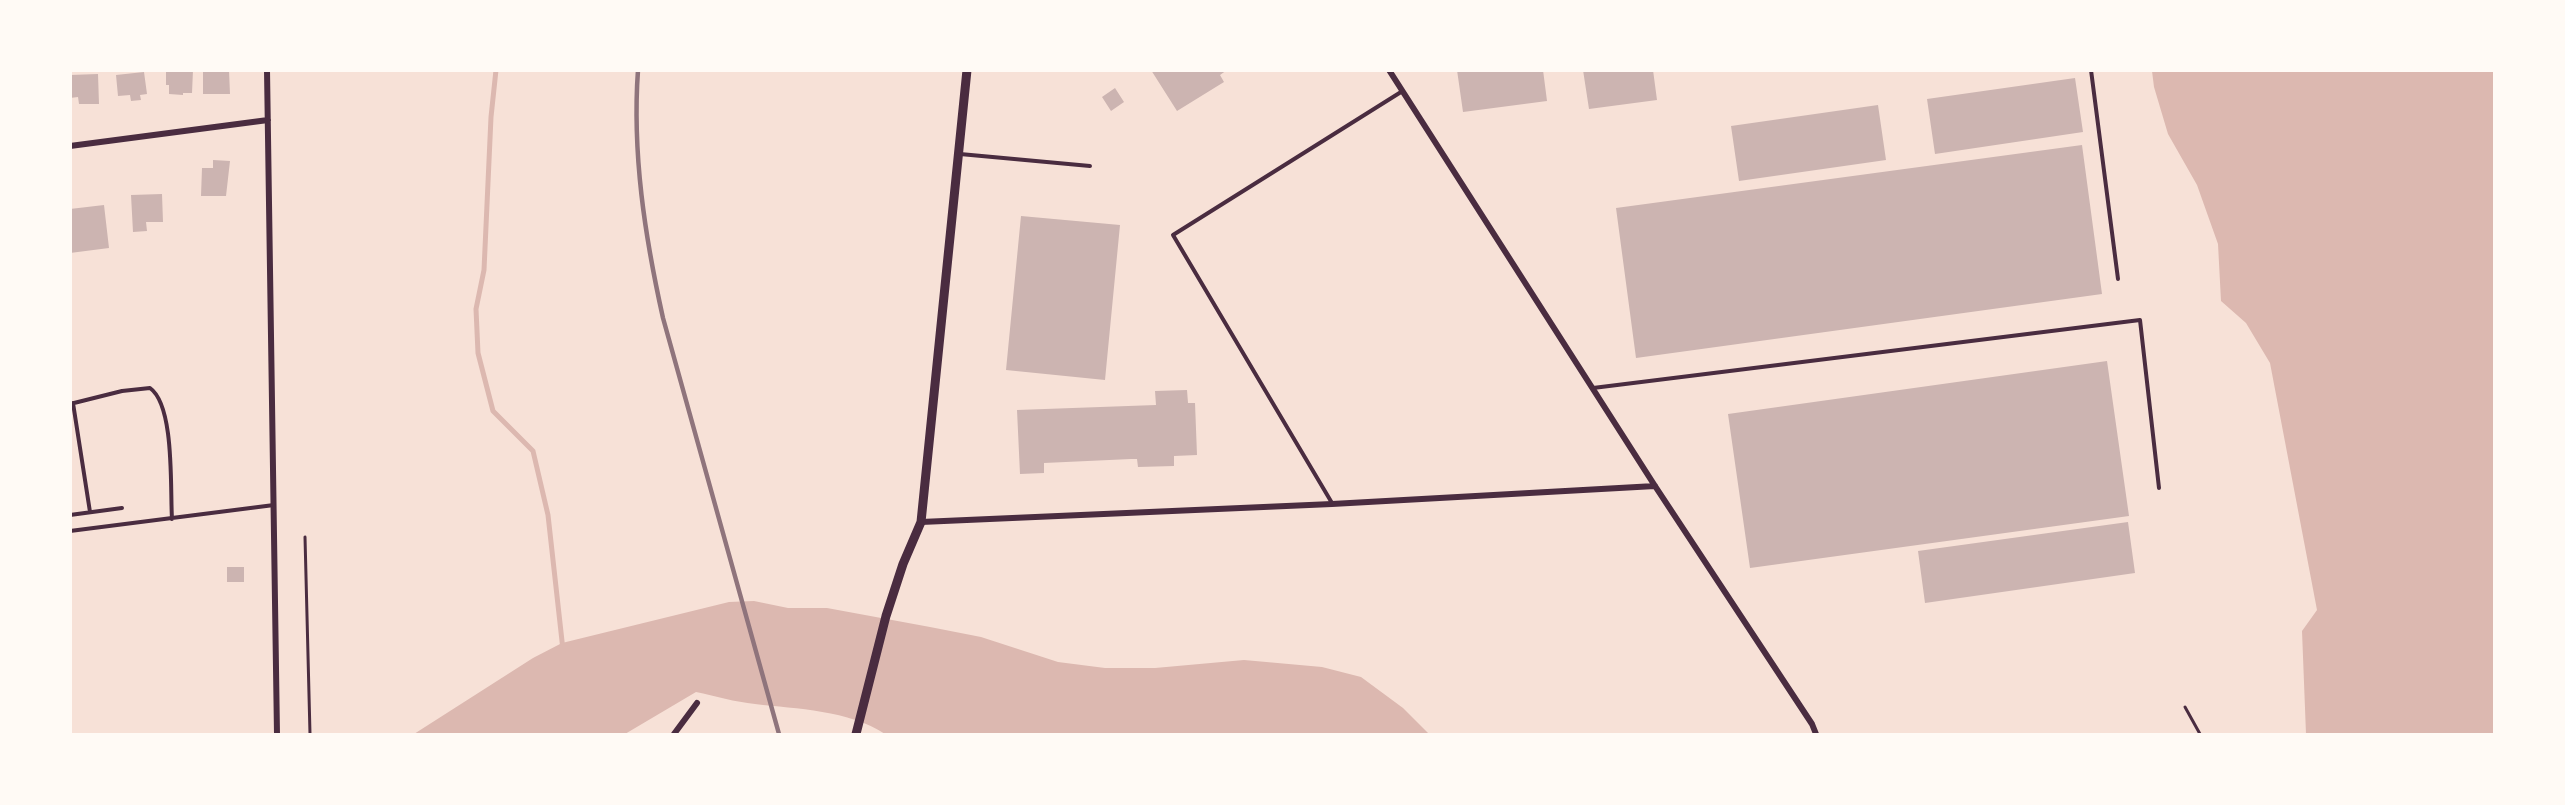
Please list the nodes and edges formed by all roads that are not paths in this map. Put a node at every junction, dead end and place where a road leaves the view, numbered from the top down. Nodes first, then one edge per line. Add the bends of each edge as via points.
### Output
1 (267, 70) edge
2 (967, 70) edge
3 (1389, 70) edge
4 (2091, 70) edge
5 (1401, 92) junction
6 (268, 120) junction
7 (70, 146) edge
8 (960, 154) junction
9 (1090, 166) dead end
10 (2118, 279) dead end
11 (1593, 388) junction
12 (72, 403) edge
13 (1655, 486) junction
14 (2158, 488) dead end
15 (1332, 504) junction
16 (274, 505) junction
17 (122, 508) dead end
18 (90, 512) junction
19 (70, 515) edge
20 (172, 519) junction
21 (921, 522) junction
22 (70, 531) edge
23 (697, 703) dead end
24 (856, 731) edge
25 (277, 735) edge
26 (674, 735) edge
27 (1816, 735) edge

1 - 6 street
2 - 8 street
3 - 5 street
4 - 10 lane
5 - 11 street
5 - 15 lane via 1173,235
6 - 7 street
6 - 16 street
8 - 9 lane
8 - 21 street
11 - 13 street
11 - 14 lane via 2140,321
12 - 18 lane
12 - 20 lane via 122,391 150,388 158,393 167,420
13 - 15 street
13 - 27 street
15 - 21 street
16 - 20 lane
16 - 25 street
17 - 18 lane
18 - 19 lane
20 - 22 lane
21 - 24 street via 886,616
23 - 26 street

